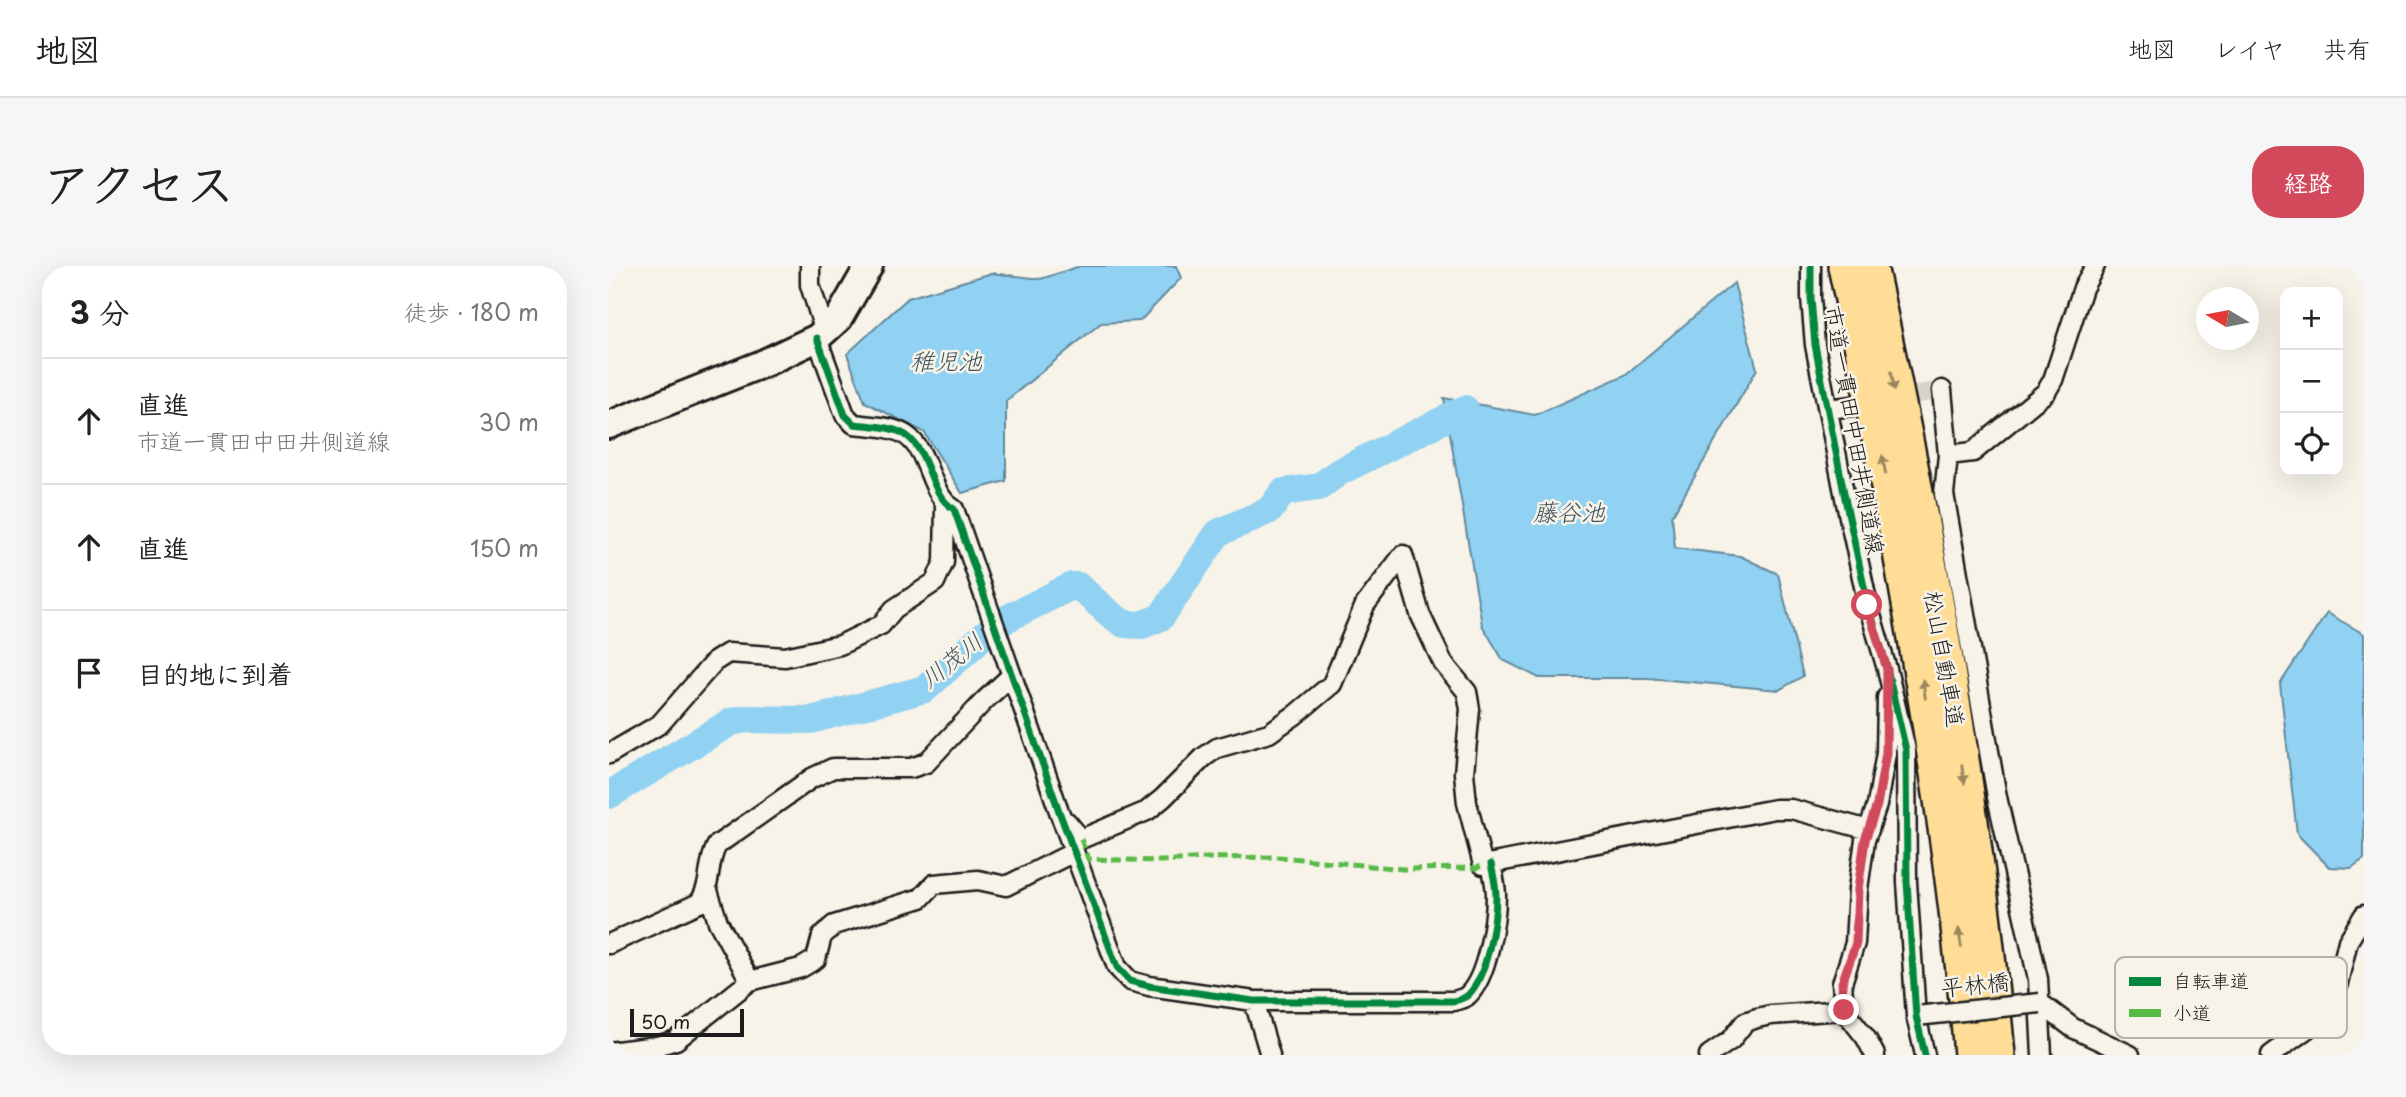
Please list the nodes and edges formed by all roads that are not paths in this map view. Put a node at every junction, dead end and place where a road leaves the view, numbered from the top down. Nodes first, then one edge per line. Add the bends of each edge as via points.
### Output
1 (810, 266) edge
2 (869, 266) edge
3 (1811, 266) edge
4 (1836, 266) edge
5 (1845, 266) edge
6 (1871, 266) edge
7 (2095, 266) edge
8 (821, 335) junction
9 (1942, 390) dead end
10 (1860, 394) junction
11 (1828, 409) junction
12 (609, 425) edge
13 (1948, 455) junction
14 (945, 504) junction
15 (1887, 669) junction
16 (1012, 675) junction
17 (609, 754) edge
18 (1060, 814) junction
19 (1868, 830) junction
20 (1074, 852) junction
21 (1491, 864) junction
22 (708, 891) junction
23 (2364, 915) edge
24 (609, 944) edge
25 (2344, 957) edge
26 (750, 981) junction
27 (1254, 1001) junction
28 (2040, 1003) junction
29 (1844, 1010) junction
30 (1916, 1016) junction
31 (2294, 1038) edge
32 (609, 1052) edge
33 (1269, 1055) edge
34 (1709, 1055) edge
35 (1875, 1055) edge
36 (1925, 1055) edge
37 (1971, 1055) edge
38 (1998, 1055) edge
39 (2042, 1055) edge
40 (2130, 1055) edge
41 (2271, 1055) edge

1 - 8 street
2 - 8 street via 839,318
3 - 11 street, 市道一貫田中田井側道線 via 1815,345
4 - 10 highway
5 - 10 highway, 松山自動車道
6 -> 38 highway, 松山自動車道 via 1948,668
7 - 13 street via 2046,392 1973,452
8 - 12 street via 762,364
8 - 14 street via 845,415 853,424 907,435
9 - 13 street
10 - 11 street
37 -> 10 highway, 松山自動車道 via 1963,958 1921,669
11 - 15 street, 市道一貫田中田井側道線 via 1867,605
13 - 28 street via 1944,494 1997,797
14 - 16 street via 954,509
14 - 17 street via 944,562 935,582 894,609 881,625 840,645 785,657 728,653 714,662 660,724
15 - 19 street via 1886,753
15 - 30 street, 市道一貫田中田井側道線 via 1906,750 1907,882
16 - 18 street
16 - 22 street via 926,762 911,768 833,768 717,845 711,856
18 - 20 street
18 - 21 street via 1081,839 1103,830 1147,811 1217,748 1269,733 1295,715 1332,684 1365,605 1403,555 1420,614 1443,663 1467,692 1467,803 1483,865
19 - 21 street via 1791,809 1775,809
19 - 29 street via 1858,889 1856,943 1842,983
20 - 26 street via 1006,886 978,880 935,884 921,898 834,925 823,936 816,959 801,968
20 - 27 street via 1117,967 1131,981
21 - 27 street via 1496,893 1489,950 1466,998
22 - 24 street via 699,903
22 - 26 street via 718,922
23 - 25 street
26 - 32 street via 676,1040
27 - 33 street
28 - 30 street, 平林橋, bridge
28 - 39 street
28 - 40 street via 2073,1028
29 - 34 street via 1757,1018 1745,1022 1731,1040
29 - 35 street
30 - 36 street, 市道一貫田中田井側道線
31 - 41 street

